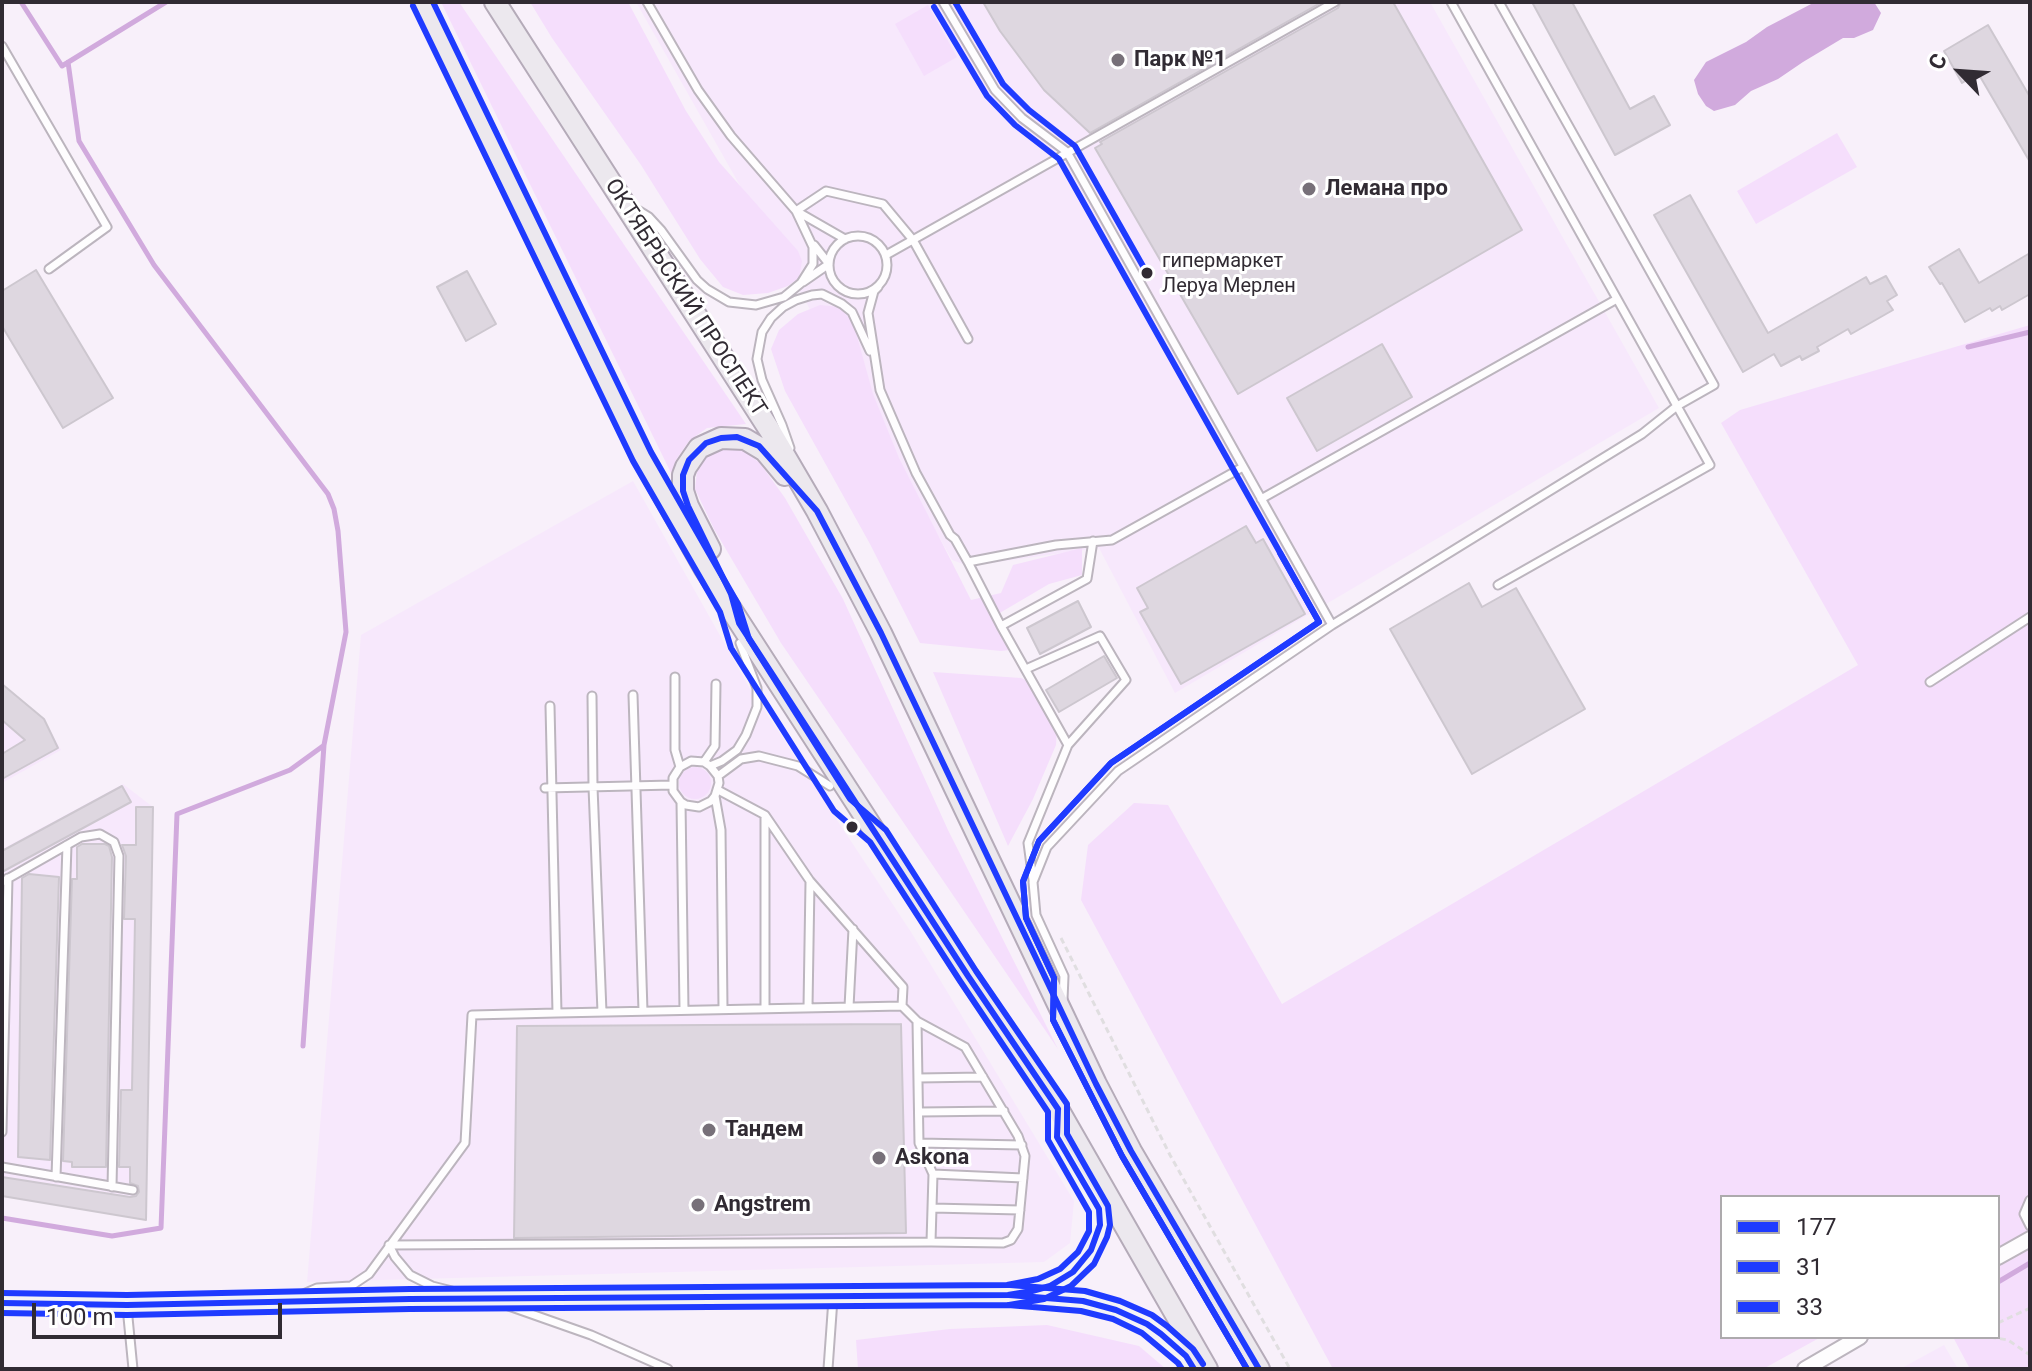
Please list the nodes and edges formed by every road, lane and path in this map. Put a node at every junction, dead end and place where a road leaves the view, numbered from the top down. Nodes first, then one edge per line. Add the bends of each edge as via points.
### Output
1 (422, 2) edge
2 (495, 2) edge
3 (647, 2) edge
4 (943, 2) edge
5 (1335, 2) edge
6 (1451, 2) edge
7 (1499, 2) edge
8 (2, 46) edge
9 (1067, 152) junction
10 (624, 202) junction
11 (796, 211) junction
12 (845, 239) junction
13 (811, 240) junction
14 (913, 240) junction
15 (886, 255) junction
16 (829, 264) junction
17 (49, 269) dead end
18 (801, 283) junction
19 (878, 287) junction
20 (845, 293) junction
21 (832, 298) junction
22 (1617, 299) junction
23 (852, 312) junction
24 (968, 339) dead end
25 (874, 360) junction
26 (1677, 406) junction
27 (1243, 467) junction
28 (1261, 499) junction
29 (817, 511) junction
30 (1093, 541) junction
31 (968, 562) junction
32 (1498, 585) dead end
33 (2030, 617) edge
34 (736, 625) junction
35 (1332, 625) junction
36 (1001, 626) junction
37 (1026, 669) junction
38 (675, 677) dead end
39 (1930, 682) dead end
40 (716, 684) dead end
41 (633, 695) dead end
42 (592, 696) dead end
43 (550, 706) dead end
44 (1068, 745) junction
45 (707, 764) junction
46 (680, 767) junction
47 (718, 776) junction
48 (637, 785) junction
49 (672, 785) junction
50 (830, 786) junction
51 (593, 787) junction
52 (548, 788) junction
53 (717, 793) junction
54 (681, 802) junction
55 (765, 815) junction
56 (878, 835) junction
57 (67, 845) junction
58 (5, 880) edge
59 (810, 881) junction
60 (1033, 882) junction
61 (853, 929) junction
62 (1061, 936) dead end
63 (902, 1006) junction
64 (808, 1007) junction
65 (849, 1007) junction
66 (723, 1008) junction
67 (765, 1008) junction
68 (684, 1010) junction
69 (643, 1011) junction
70 (602, 1012) junction
71 (557, 1013) junction
72 (1062, 1015) junction
73 (917, 1021) junction
74 (983, 1077) junction
75 (918, 1078) junction
76 (1058, 1109) junction
77 (1004, 1111) junction
78 (919, 1112) junction
79 (2, 1132) edge
80 (919, 1143) junction
81 (1022, 1145) junction
82 (2, 1167) edge
83 (933, 1174) junction
84 (56, 1177) junction
85 (1023, 1178) junction
86 (112, 1187) junction
87 (133, 1190) dead end
88 (2030, 1200) edge
89 (932, 1208) junction
90 (1020, 1210) junction
91 (2030, 1226) edge
92 (2030, 1239) edge
93 (931, 1242) junction
94 (389, 1245) junction
95 (2000, 1256) edge
96 (1008, 1295) junction
97 (833, 1297) junction
98 (486, 1299) junction
99 (287, 1301) junction
100 (2, 1303) edge
101 (127, 1305) junction
102 (2030, 1308) edge
103 (2000, 1322) edge
104 (1857, 1339) edge
105 (2000, 1339) edge
106 (2030, 1355) edge
107 (133, 1369) edge
108 (668, 1369) edge
109 (828, 1369) edge
110 (1194, 1369) edge
111 (1207, 1369) edge
112 (1259, 1369) edge
113 (1290, 1369) edge
114 (1805, 1369) edge

1 - 34 main road via 642,457
2 - 10 main road, ОКТЯБРЬСКИЙ ПРОСПЕКТ
3 - 11 lane via 698,90
4 - 9 lane via 995,90
5 - 9 lane
6 - 22 lane
7 - 26 lane via 1714,385
8 - 17 lane via 107,227
9 - 14 lane
9 - 27 lane
10 - 18 lane via 649,217 697,280 729,302 749,306 773,301
10 - 29 main road, ОКТЯБРЬСКИЙ ПРОСПЕКТ
11 - 12 lane
11 - 13 lane
11 - 14 lane via 826,191 863,198 883,204
12 - 15 lane via 869,238
12 - 16 lane
13 - 16 lane
13 - 18 lane via 813,264
14 - 15 lane
14 - 24 lane
15 - 19 lane via 887,270
16 - 18 lane
16 - 20 lane
19 - 20 lane
19 - 25 lane via 868,313
20 - 21 lane
20 - 23 lane
21 - 23 lane
21 - 29 lane via 812,295 783,307 762,332 757,359
22 - 26 lane
22 - 28 lane
23 - 25 lane
25 - 31 lane via 880,390 916,473
26 - 32 lane via 1710,465
26 - 35 lane via 1642,434
27 - 28 lane
27 - 30 lane via 1112,540
28 - 35 lane
29 - 34 main road via 765,451 745,439 713,440 689,460 683,475 685,499 731,594
29 - 72 main road, ОКТЯБРЬСКИЙ ПРОСПЕКТ via 881,633
30 - 31 lane
30 - 36 lane via 1087,579
31 - 36 lane
33 - 39 lane
34 - 45 lane via 757,688 757,707 737,750
34 - 50 main road
34 - 56 main road
35 - 60 lane via 1118,771 1047,847
36 - 37 lane
37 - 44 lane
37 - 44 lane via 1100,636 1126,680
38 - 46 lane via 675,750
40 - 45 lane via 715,746
41 - 48 lane
42 - 51 lane
43 - 52 lane
44 - 60 lane via 1028,843
45 - 46 lane via 691,761
45 - 47 lane
46 - 49 lane
47 - 50 lane via 741,759 759,756 798,766
47 - 53 lane
48 - 49 lane
48 - 51 lane
48 - 69 lane
49 - 54 lane
50 - 56 main road via 842,806
51 - 52 lane
51 - 70 lane
52 - 71 lane
53 - 54 lane via 699,807
53 - 55 lane
53 - 66 lane
54 - 68 lane
55 - 59 lane
55 - 67 lane
56 - 76 main road
57 - 58 lane
57 - 84 lane
57 - 86 lane via 100,834 114,842 119,856
58 - 79 lane
59 - 61 lane
59 - 64 lane
60 - 72 lane via 1036,915 1064,976
61 - 63 lane via 903,987
61 - 65 lane
62 - 113 path via 1170,1155
63 - 65 lane
63 - 73 lane
64 - 65 lane
64 - 67 lane
66 - 67 lane
66 - 68 lane
68 - 69 lane
69 - 70 lane
70 - 71 lane
71 - 94 lane via 472,1015 465,1143
72 - 112 main road, ОКТЯБРЬСКИЙ ПРОСПЕКТ via 1131,1151
73 - 74 lane via 965,1047
73 - 75 lane
74 - 75 lane
74 - 77 lane
75 - 78 lane
76 - 96 main road via 1057,1137 1099,1209 1098,1234 1086,1258 1066,1277 1041,1289
76 - 111 main road
77 - 78 lane
77 - 81 lane
78 - 80 lane
80 - 81 lane
80 - 83 lane
81 - 85 lane
82 - 84 lane
83 - 85 lane
83 - 89 lane
84 - 86 lane
85 - 90 lane
86 - 87 lane
88 - 91 lane via 2024,1214
89 - 90 lane
89 - 93 lane
90 - 93 lane via 1018,1229 1003,1243
92 - 95 street
93 - 94 lane
94 - 98 lane via 410,1275
94 - 99 lane via 369,1274 351,1286 317,1288
96 - 97 main road
96 - 110 main road via 1083,1301 1132,1316 1161,1334
97 - 98 main road
97 - 109 lane
98 - 99 main road
98 - 108 lane via 591,1335
99 - 101 main road
100 - 101 main road
101 - 107 lane
102 - 103 path
104 - 114 street
105 - 106 path

